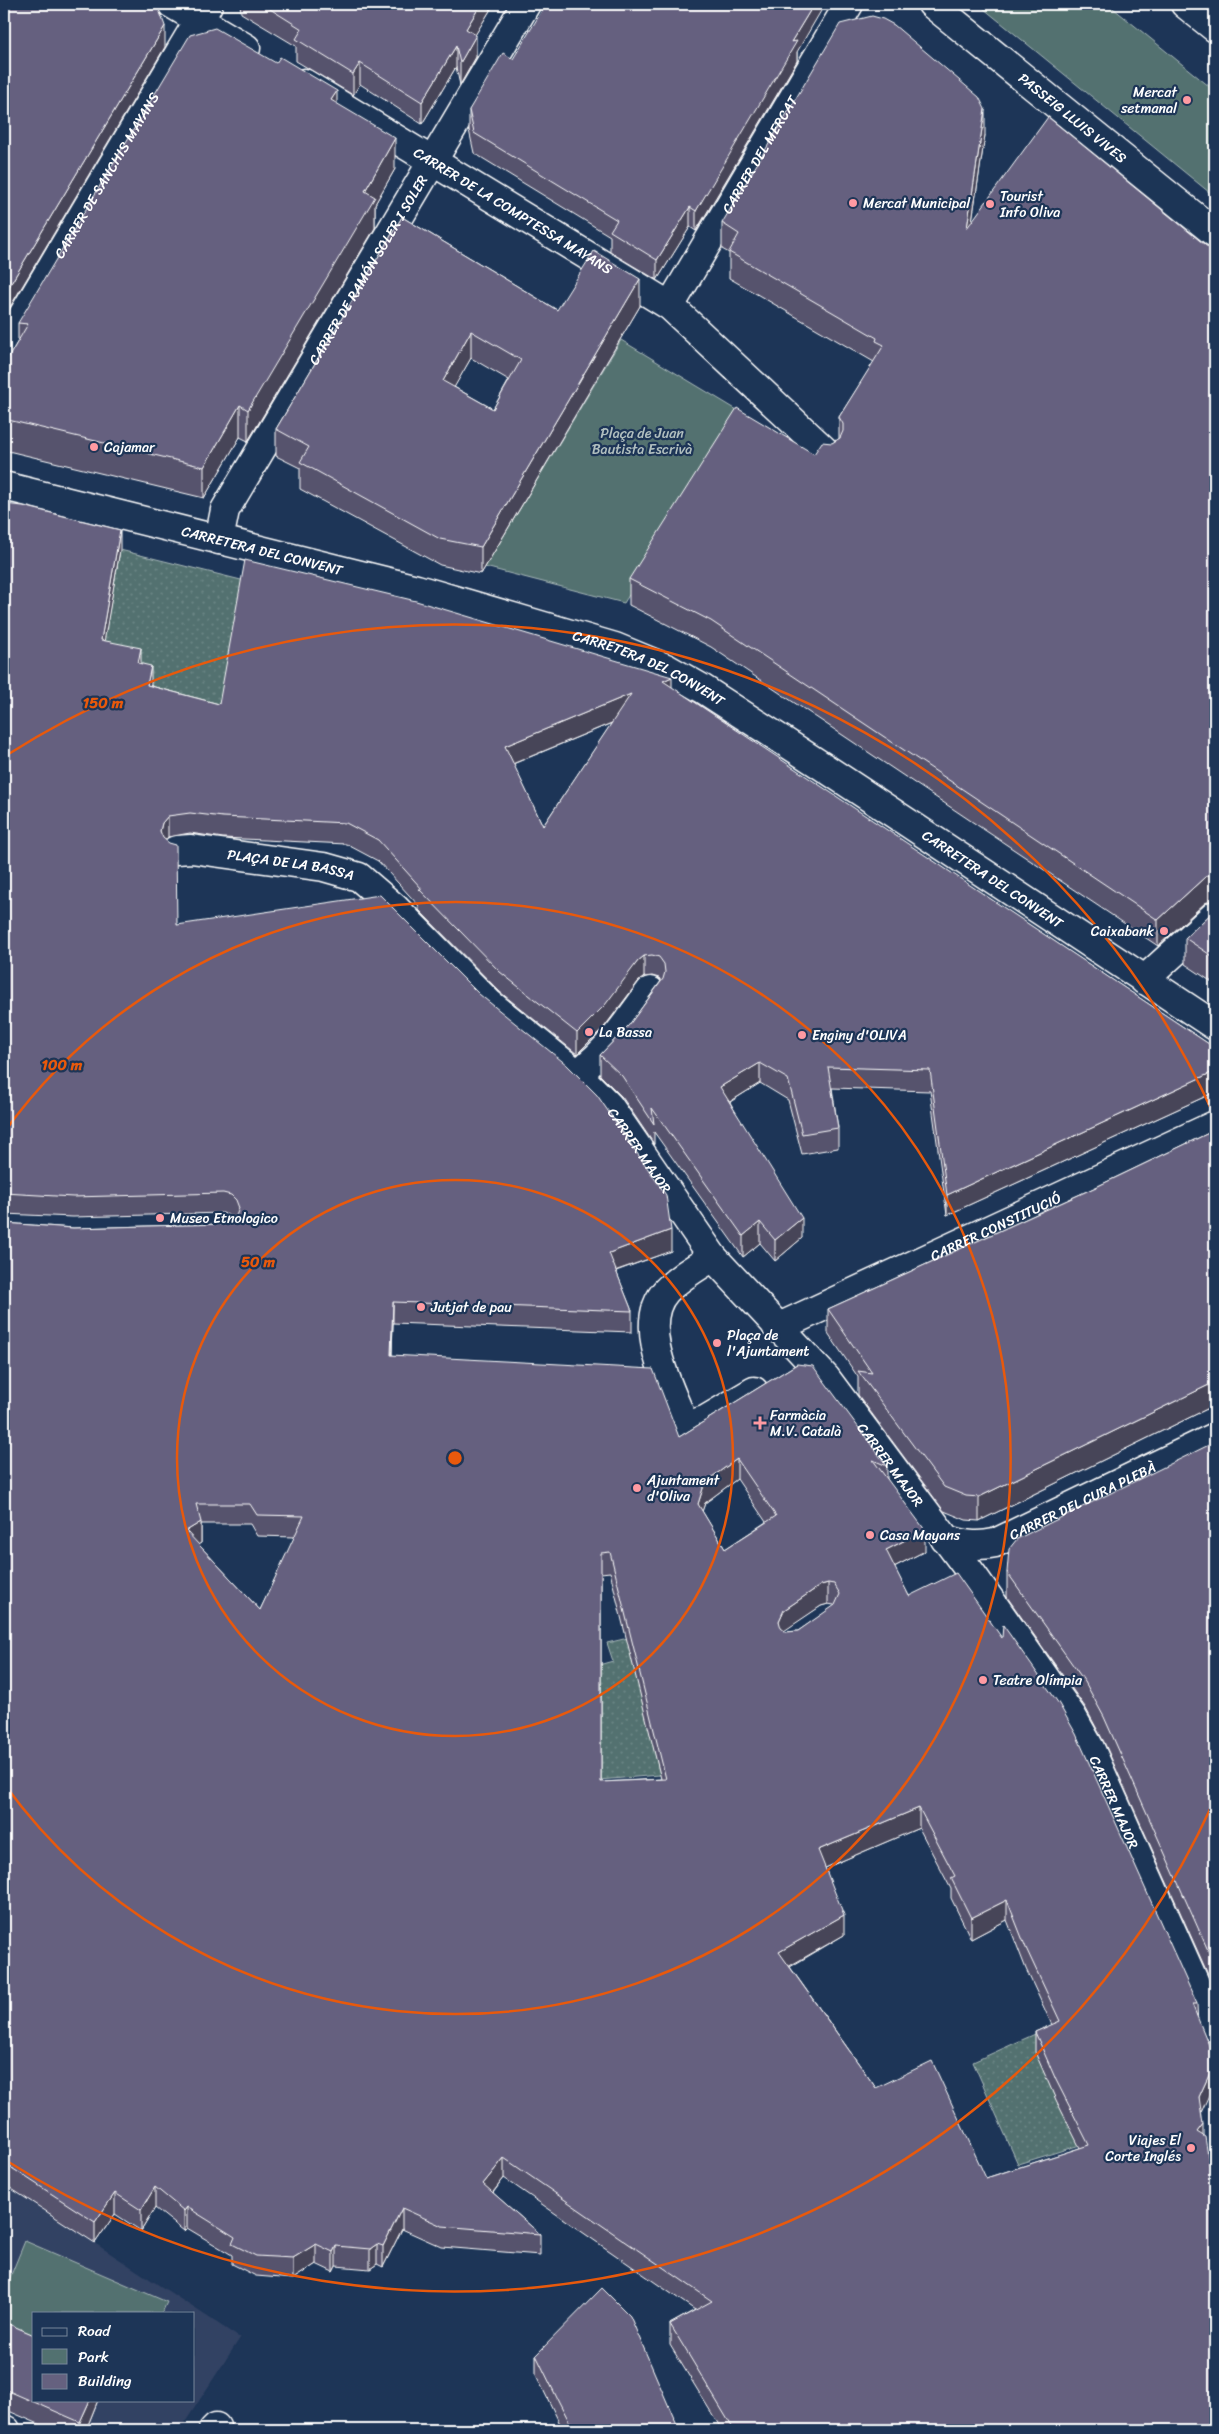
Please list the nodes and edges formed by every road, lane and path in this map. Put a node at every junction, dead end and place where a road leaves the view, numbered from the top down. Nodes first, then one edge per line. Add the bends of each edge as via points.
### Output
1 (172, 4) edge
2 (526, 4) edge
3 (849, 4) edge
4 (932, 4) edge
5 (1185, 4) edge
6 (203, 12) edge
7 (1215, 28) edge
8 (432, 159) junction
9 (1215, 233) edge
10 (670, 306) junction
11 (4, 347) edge
12 (828, 454) edge
13 (4, 486) edge
14 (219, 540) junction
15 (176, 850) edge
16 (1215, 915) edge
17 (1144, 980) junction
18 (650, 991) dead end
19 (1215, 1026) edge
20 (577, 1074) junction
21 (1215, 1125) edge
22 (713, 1257) junction
23 (777, 1328) junction
24 (810, 1358) junction
25 (1215, 1437) edge
26 (945, 1539) junction
27 (1215, 2028) edge

1 - 6 street, CARRER DE LA COMPTESSA MAYANS
2 - 8 street, CARRER DE RAMÓN SOLER I SOLER
3 - 10 street, CARRER DEL MERCAT
4 - 9 street, PASSEIG LLUIS VIVES
5 - 7 street
6 - 8 street, CARRER DE LA COMPTESSA MAYANS via 274,65
6 - 11 street, CARRER DE SANCHIS MAYANS
8 - 10 street, CARRER DE LA COMPTESSA MAYANS
8 - 14 street, CARRER DE RAMÓN SOLER I SOLER via 225,510
10 - 12 street, CARRER DE LA COMPTESSA MAYANS
13 - 14 street, CARRETERA DEL CONVENT
14 - 17 street, CARRETERA DEL CONVENT via 509,615 615,647 666,668 814,760
15 - 20 street, PLAÇA DE LA BASSA via 201,850 344,872 366,882 490,1004
16 - 17 street
17 - 19 street, CARRETERA DEL CONVENT
18 - 20 street via 615,1040
20 - 22 street, CARRER MAJOR via 609,1106
21 - 23 street, CARRER CONSTITUCIÓ
22 - 23 street, CARRER MAJOR
22 - 24 street via 665,1292 654,1315 654,1341 685,1426 705,1420
23 - 24 street, CARRER MAJOR
24 - 26 street, CARRER MAJOR
25 - 26 street, CARRER DEL CURA PLEBÀ via 996,1544 967,1546
26 - 27 street, CARRER MAJOR via 1084,1735

